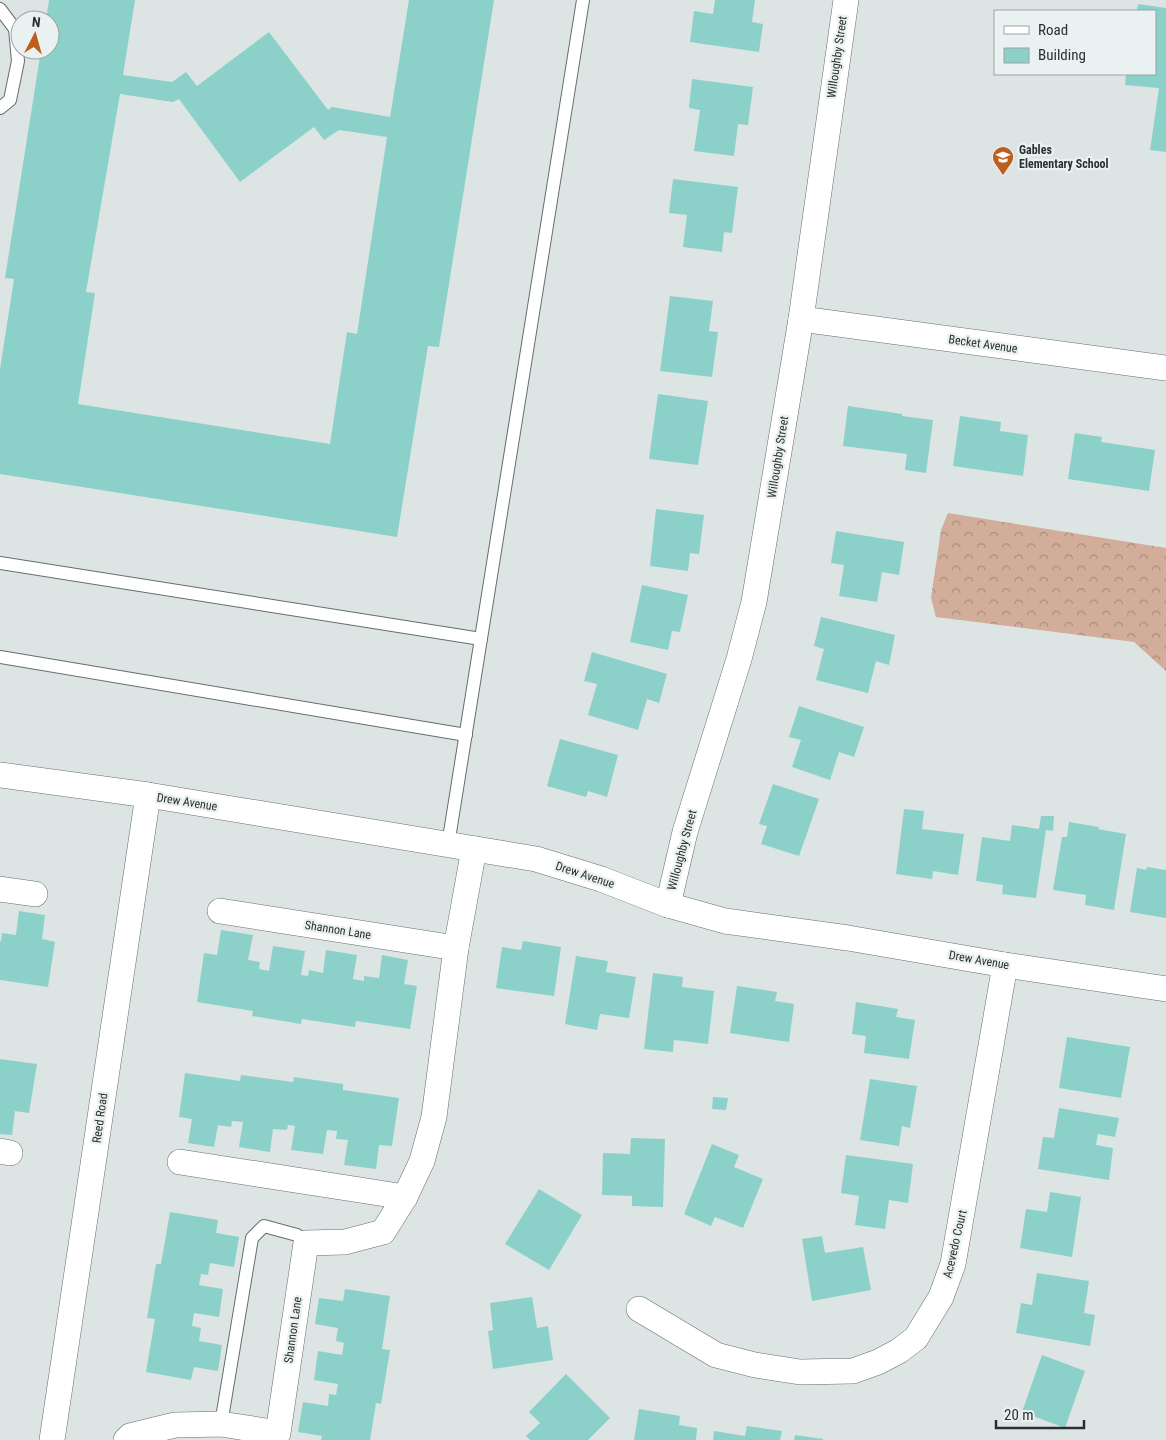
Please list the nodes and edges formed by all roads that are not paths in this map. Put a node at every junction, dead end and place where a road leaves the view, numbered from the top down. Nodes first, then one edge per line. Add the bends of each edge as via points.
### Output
1 (583, 0) edge
2 (846, 0) edge
3 (0, 9) edge
4 (0, 108) edge
5 (801, 319) junction
6 (1166, 368) edge
7 (0, 563) edge
8 (481, 639) junction
9 (0, 657) edge
10 (466, 734) junction
11 (0, 774) edge
12 (148, 795) junction
13 (448, 845) junction
14 (474, 849) junction
15 (0, 889) edge
16 (35, 894) dead end
17 (668, 905) junction
18 (220, 911) dead end
19 (456, 948) junction
20 (1005, 965) junction
21 (1166, 989) edge
22 (180, 1162) dead end
23 (405, 1197) junction
24 (306, 1243) junction
25 (639, 1309) dead end
26 (221, 1424) junction
27 (175, 1432) edge
28 (52, 1440) edge
29 (126, 1440) edge

1 - 8 lane
2 - 5 street, Willoughby Street
3 - 4 lane via 15,29 18,61 10,100
5 - 6 street, Becket Avenue
5 - 17 street, Willoughby Street via 754,602 685,832
7 - 8 lane
8 - 10 lane
9 - 10 lane
10 - 13 lane
11 - 12 street, Drew Avenue
12 - 13 street, Drew Avenue
12 - 28 street, Reed Road
13 - 14 street, Drew Avenue
14 - 17 street, Drew Avenue via 536,859 601,879
14 - 19 street
15 - 16 street
17 - 20 street, Drew Avenue via 725,921
18 - 19 street, Shannon Lane
19 - 23 street via 434,1117 422,1161
20 - 21 street, Drew Avenue
20 - 25 street, Acevedo Court via 953,1264 941,1297 916,1338 878,1362 853,1371 800,1372 716,1355
22 - 23 street
23 - 24 street via 383,1232 345,1242
24 - 26 street, Shannon Lane via 278,1433
24 - 26 lane via 297,1235 264,1226 252,1238
26 - 27 street, Shannon Lane
27 - 29 street, Shannon Lane via 130,1436

